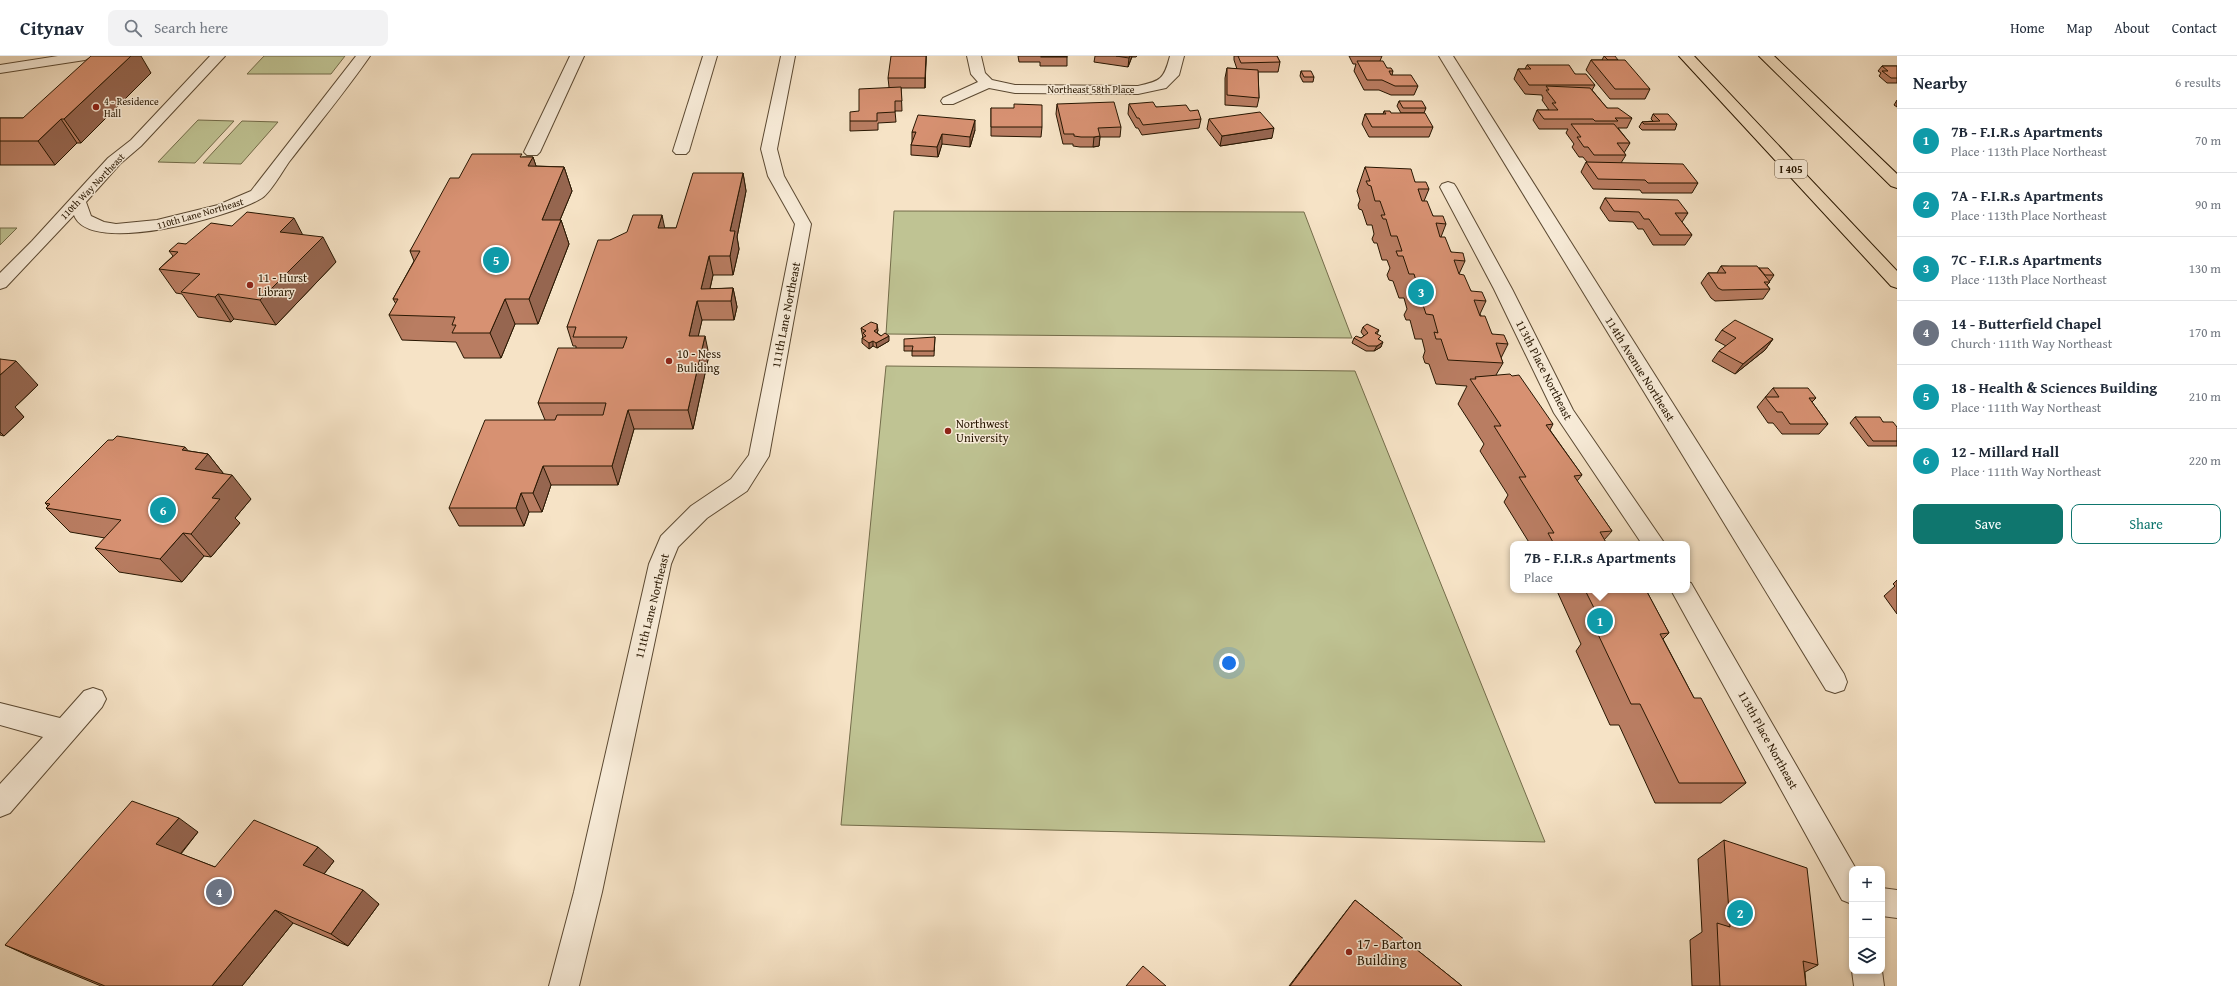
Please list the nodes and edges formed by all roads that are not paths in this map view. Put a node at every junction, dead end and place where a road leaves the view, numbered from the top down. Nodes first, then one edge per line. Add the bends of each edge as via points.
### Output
1 (86, 56) edge
2 (218, 56) edge
3 (363, 56) edge
4 (578, 56) edge
5 (710, 56) edge
6 (788, 56) edge
7 (974, 56) edge
8 (1177, 56) edge
9 (1446, 56) edge
10 (1686, 56) edge
11 (1766, 56) edge
12 (0, 69) edge
13 (987, 83) junction
14 (948, 101) dead end
15 (681, 151) dead end
16 (532, 152) dead end
17 (1897, 183) edge
18 (1448, 186) dead end
19 (78, 202) junction
20 (1897, 282) edge
21 (0, 283) edge
22 (1652, 541) edge
23 (1685, 593) edge
24 (1835, 682) dead end
25 (94, 700) dead end
26 (0, 714) edge
27 (65, 731) junction
28 (0, 804) edge
29 (1849, 885) edge
30 (1885, 902) edge
31 (1897, 904) edge
32 (1867, 974) edge
33 (564, 986) edge
34 (1869, 986) edge

1 - 12 street
2 - 19 street, 110th Way Northeast via 136,143 114,161
3 - 19 street, 110th Lane Northeast via 257,194 241,202 138,229 100,227 84,219
4 - 16 street
5 - 15 street
6 - 33 street, 111th Lane Northeast via 769,149 776,176 803,224 759,456 739,485 699,512 669,542 660,564 588,892
7 - 13 street via 978,74
8 - 13 street, Northeast 58th Place via 1172,75 1161,85 1138,90 1015,89
9 - 24 street, 114th Avenue Northeast
10 - 20 highway, I 405
11 - 17 highway
13 - 14 street
18 - 22 street, 113th Place Northeast via 1503,289 1564,413
19 - 21 street, 110th Way Northeast
23 - 29 street, 113th Place Northeast
25 - 27 street
26 - 27 street
27 - 28 street
30 - 31 street
32 - 34 street

